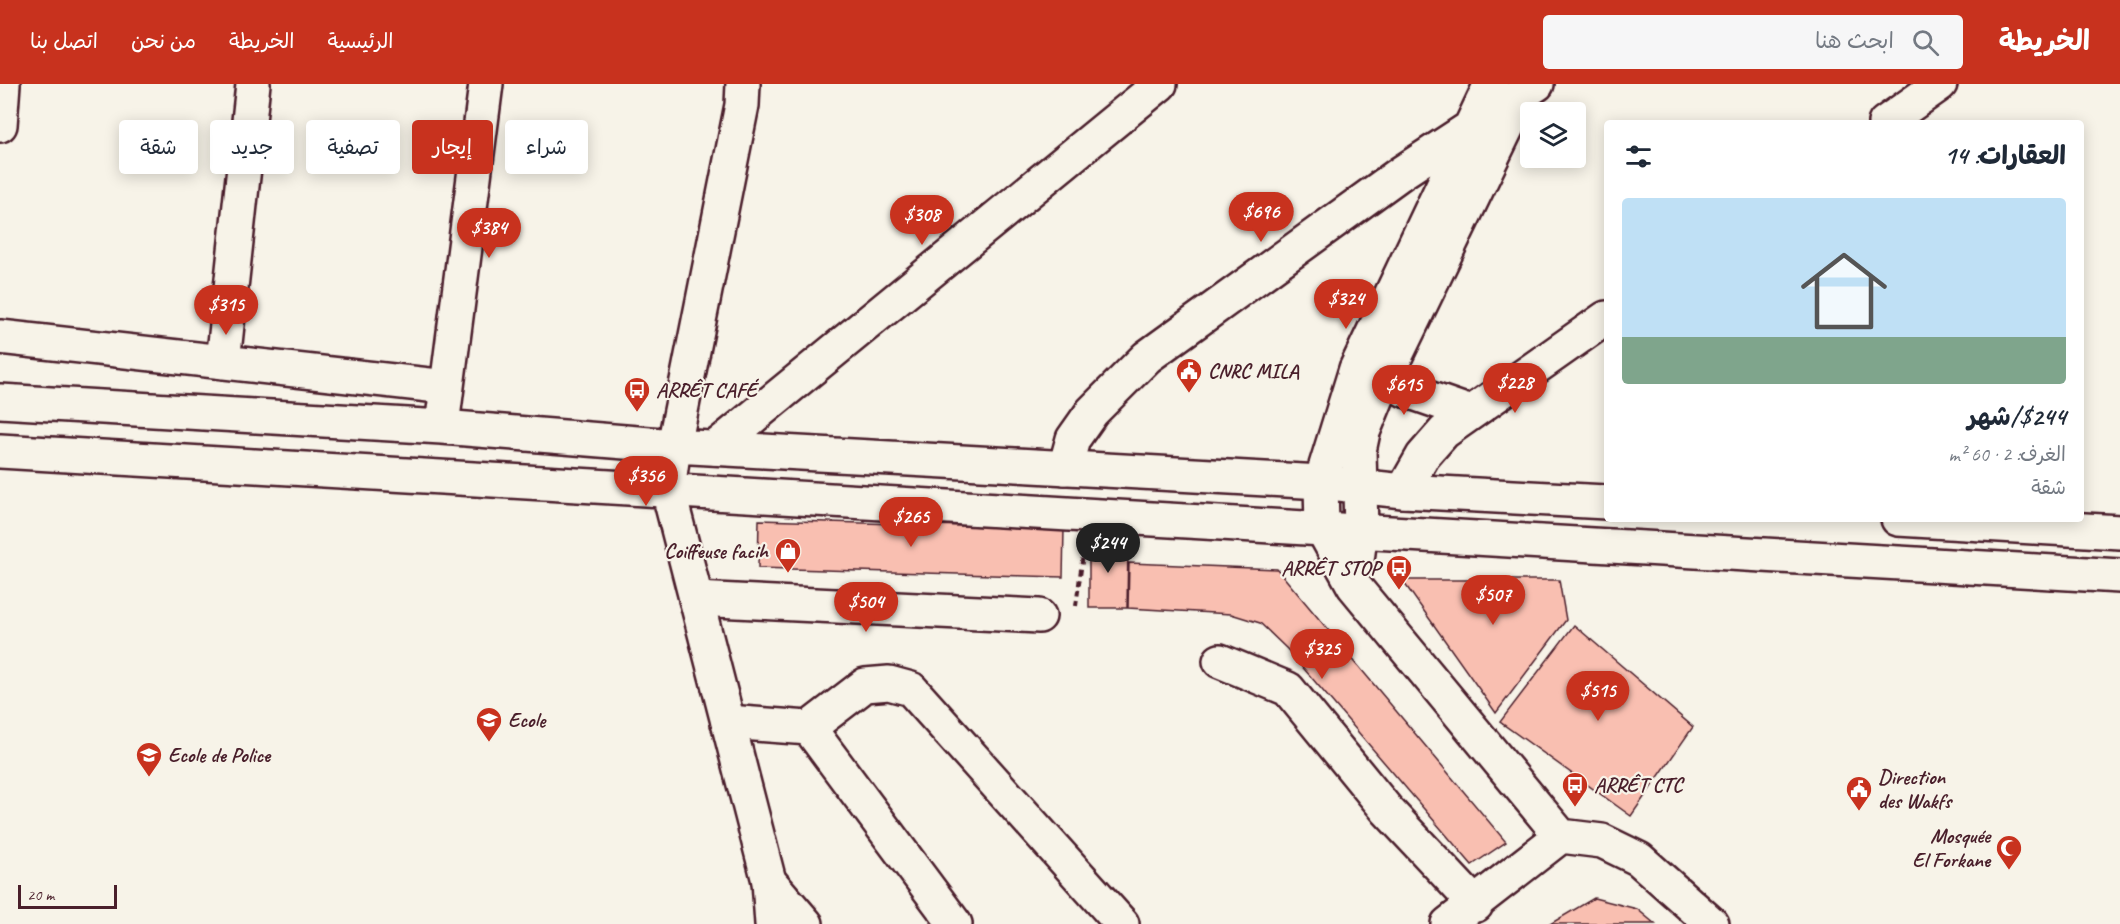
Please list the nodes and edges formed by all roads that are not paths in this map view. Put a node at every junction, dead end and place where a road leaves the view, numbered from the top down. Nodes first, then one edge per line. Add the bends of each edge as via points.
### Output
1 (3, 84) edge
2 (253, 84) edge
3 (486, 84) edge
4 (743, 84) edge
5 (1160, 84) edge
6 (1491, 84) edge
7 (1940, 84) edge
8 (1529, 88) edge
9 (1889, 120) edge
10 (0, 125) edge
11 (1466, 132) junction
12 (1604, 319) edge
13 (0, 337) edge
14 (223, 362) junction
15 (1370, 373) junction
16 (447, 387) junction
17 (0, 401) edge
18 (1471, 413) junction
19 (442, 427) junction
20 (674, 446) junction
21 (715, 448) junction
22 (0, 451) edge
23 (1065, 468) junction
24 (1321, 482) junction
25 (1362, 485) junction
26 (668, 490) junction
27 (1403, 491) junction
28 (1604, 502) edge
29 (1949, 522) edge
30 (1322, 528) junction
31 (1361, 530) junction
32 (2120, 532) edge
33 (2120, 576) edge
34 (1354, 586) junction
35 (696, 599) junction
36 (1039, 616) dead end
37 (1220, 661) dead end
38 (728, 722) junction
39 (809, 728) junction
40 (1561, 836) junction
41 (769, 881) junction
42 (1476, 905) junction
43 (772, 924) edge
44 (806, 924) edge
45 (955, 924) edge
46 (1122, 924) edge
47 (1448, 924) edge
48 (1712, 924) edge

1 - 10 street
2 - 14 street
3 - 16 street
4 - 20 street
5 - 21 street
6 - 11 street
7 - 9 street
8 - 11 street
8 - 15 street
11 - 15 street
11 - 23 street via 1401,173 1147,357 1092,412 1073,439
12 - 18 street
13 - 14 street
14 - 16 street
15 - 18 street
15 - 24 street
15 - 25 street via 1359,451
16 - 19 street
17 - 19 street
18 - 27 street via 1444,432 1423,456
19 - 20 street
20 - 21 street
20 - 26 street
21 - 23 street
22 - 26 street
23 - 24 street
24 - 25 street
24 - 30 street
25 - 27 street
25 - 31 street
26 - 30 street
26 - 35 street
27 - 28 street
29 - 32 street
30 - 31 street
30 - 34 street
31 - 33 street
31 - 34 street
34 - 40 street
35 - 36 street
35 - 38 street
37 - 42 street via 1288,689 1387,810
38 - 39 street
38 - 41 street
39 - 45 street
39 - 46 street via 865,685 889,683 911,689
40 - 42 street
40 - 48 street via 1602,841 1638,859
41 - 43 street
41 - 44 street
42 - 47 street

